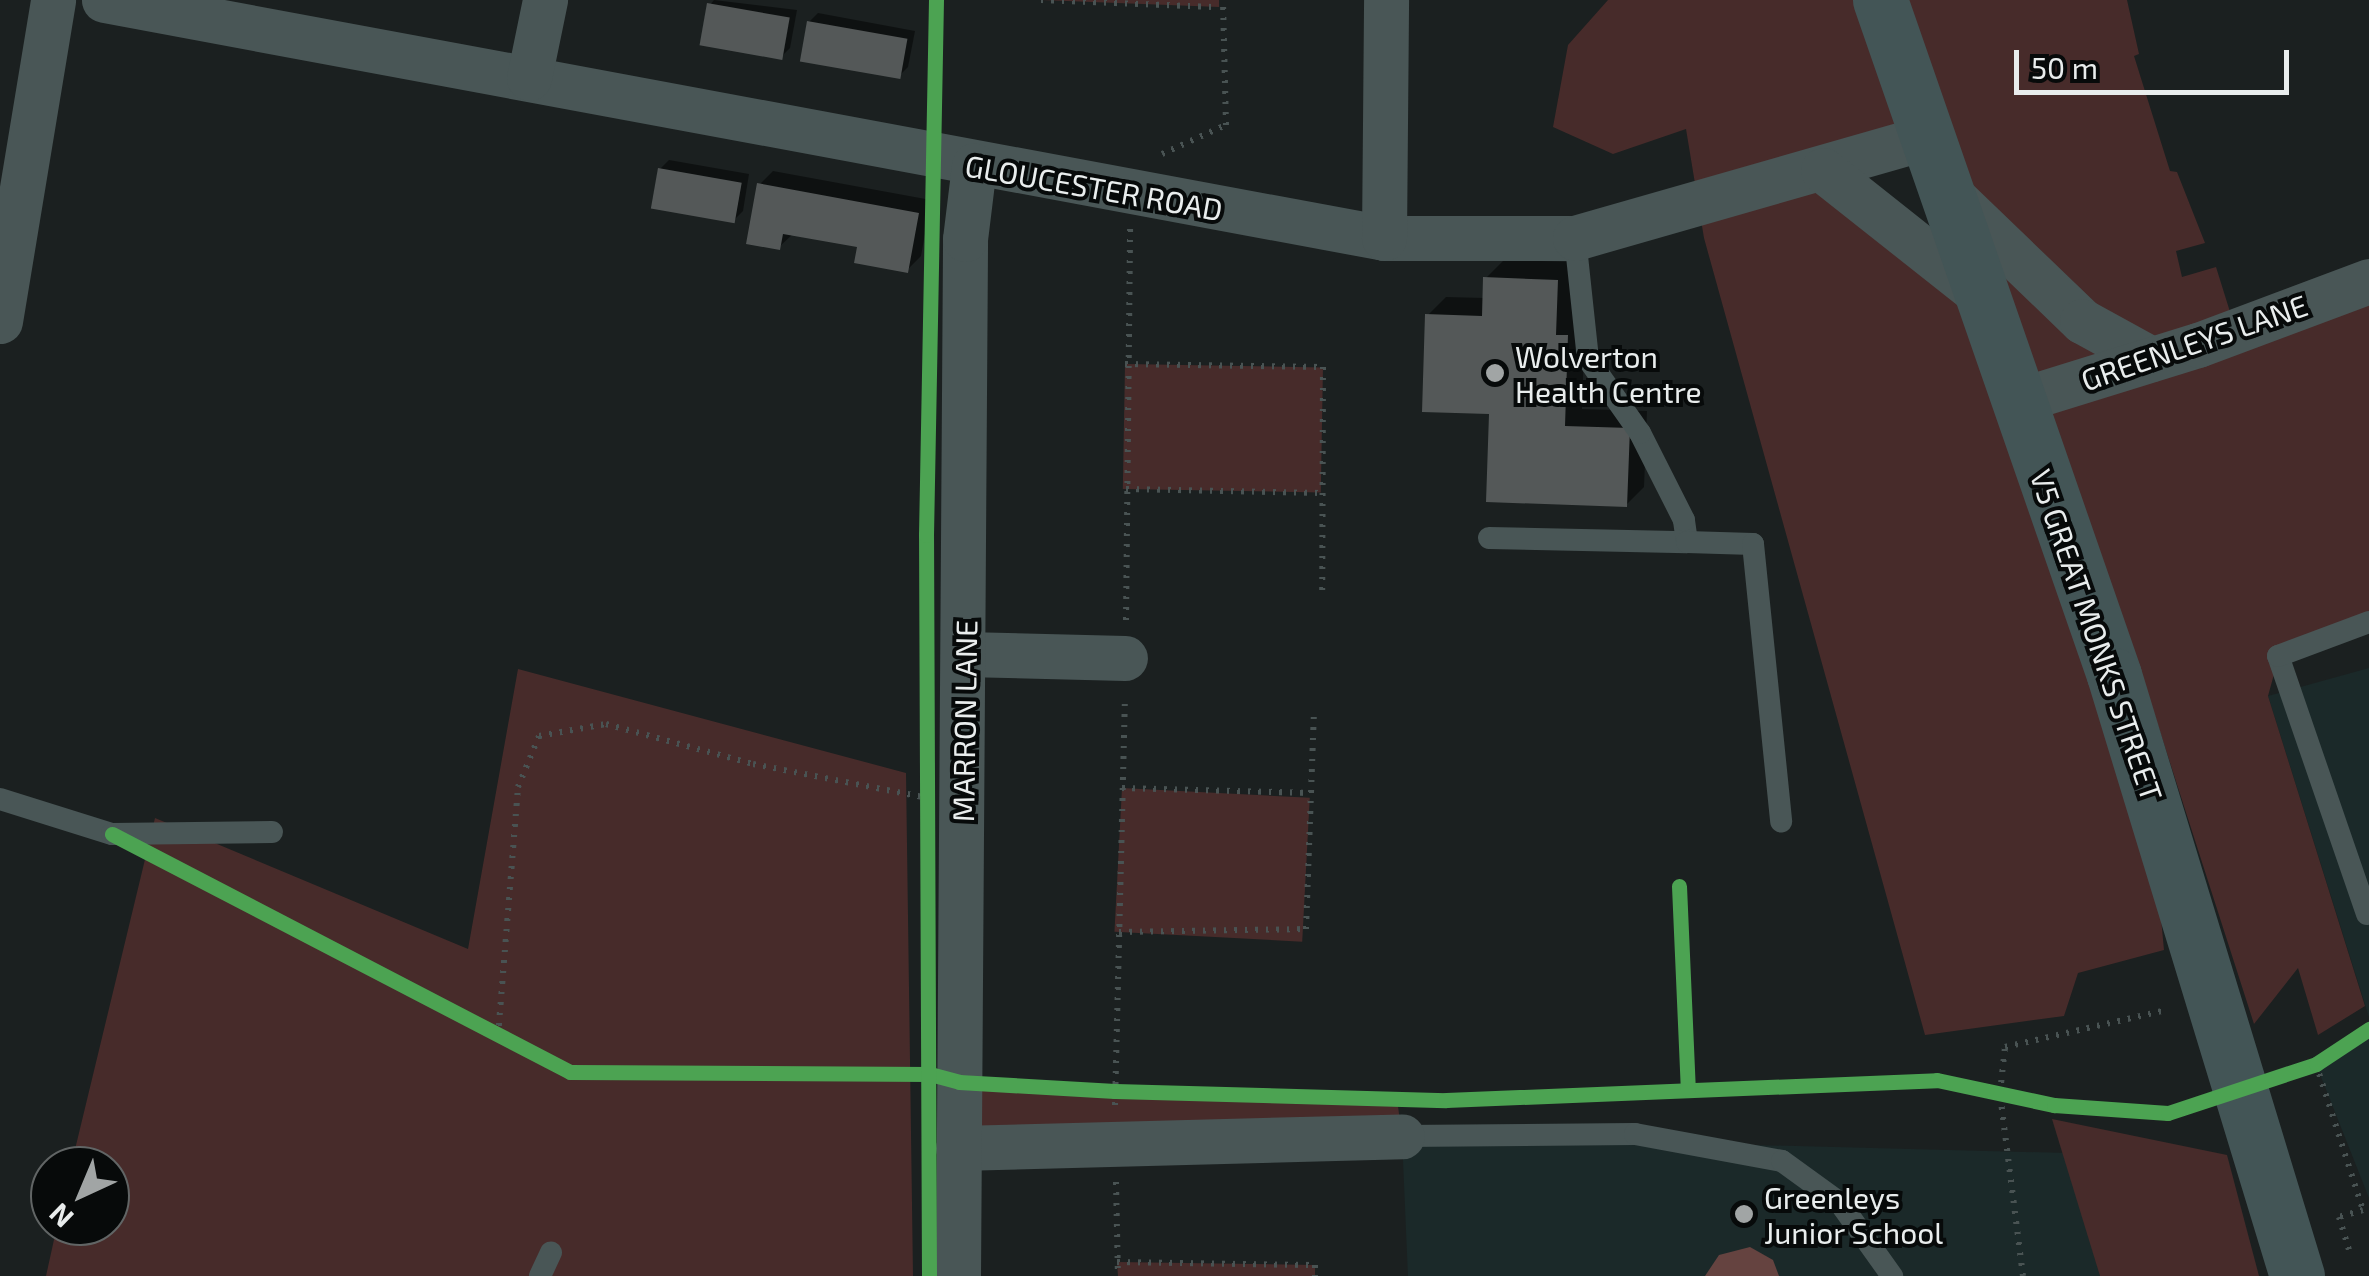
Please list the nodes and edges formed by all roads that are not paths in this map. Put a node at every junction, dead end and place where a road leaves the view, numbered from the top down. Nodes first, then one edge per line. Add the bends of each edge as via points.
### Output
1 (53, 0) edge
2 (104, 0) edge
3 (545, 0) edge
4 (1386, 0) edge
5 (1880, 0) edge
6 (528, 78) junction
7 (1928, 137) junction
8 (974, 166) junction
9 (1823, 170) junction
10 (1948, 191) junction
11 (1384, 238) junction
12 (1575, 238) junction
13 (2369, 280) edge
14 (1983, 297) junction
15 (0, 321) edge
16 (2151, 358) junction
17 (2017, 401) junction
18 (1490, 538) dead end
19 (1688, 542) junction
20 (2369, 622) edge
21 (965, 654) junction
22 (1125, 658) road end
23 (0, 799) edge
24 (1782, 822) dead end
25 (272, 832) dead end
26 (2366, 914) dead end
27 (1402, 1136) joint
28 (958, 1148) junction
29 (551, 1252) dead end
30 (540, 1276) edge
31 (958, 1276) edge
32 (1892, 1276) edge
33 (2297, 1276) edge

1 - 15 street
2 - 6 street, GLOUCESTER ROAD
3 - 6 street
4 - 11 street
5 - 7 street, V5 GREAT MONKS STREET
6 - 8 street, GLOUCESTER ROAD
7 - 9 street, GLOUCESTER ROAD
7 - 10 street, V5 GREAT MONKS STREET
8 - 11 street, GLOUCESTER ROAD
8 - 21 street, MARRON LANE via 965,239
9 - 12 street, GLOUCESTER ROAD
9 - 14 street
10 - 14 street, V5 GREAT MONKS STREET
10 - 16 street via 2082,321
11 - 12 street, GLOUCESTER ROAD
12 - 19 lane via 1588,359 1640,433 1684,520
13 - 16 street, GREENLEYS LANE
14 - 17 street, V5 GREAT MONKS STREET
16 - 17 street, GREENLEYS LANE
17 - 33 street, V5 GREAT MONKS STREET via 2114,675
18 - 19 lane
19 - 24 lane via 1753,544
20 - 26 lane via 2278,656
21 - 22 street
21 - 28 street, MARRON LANE
23 - 25 lane via 112,834
27 - 28 street
27 - 32 lane via 1635,1134 1782,1161 1840,1203
28 - 31 street, MARRON LANE
29 - 30 lane

